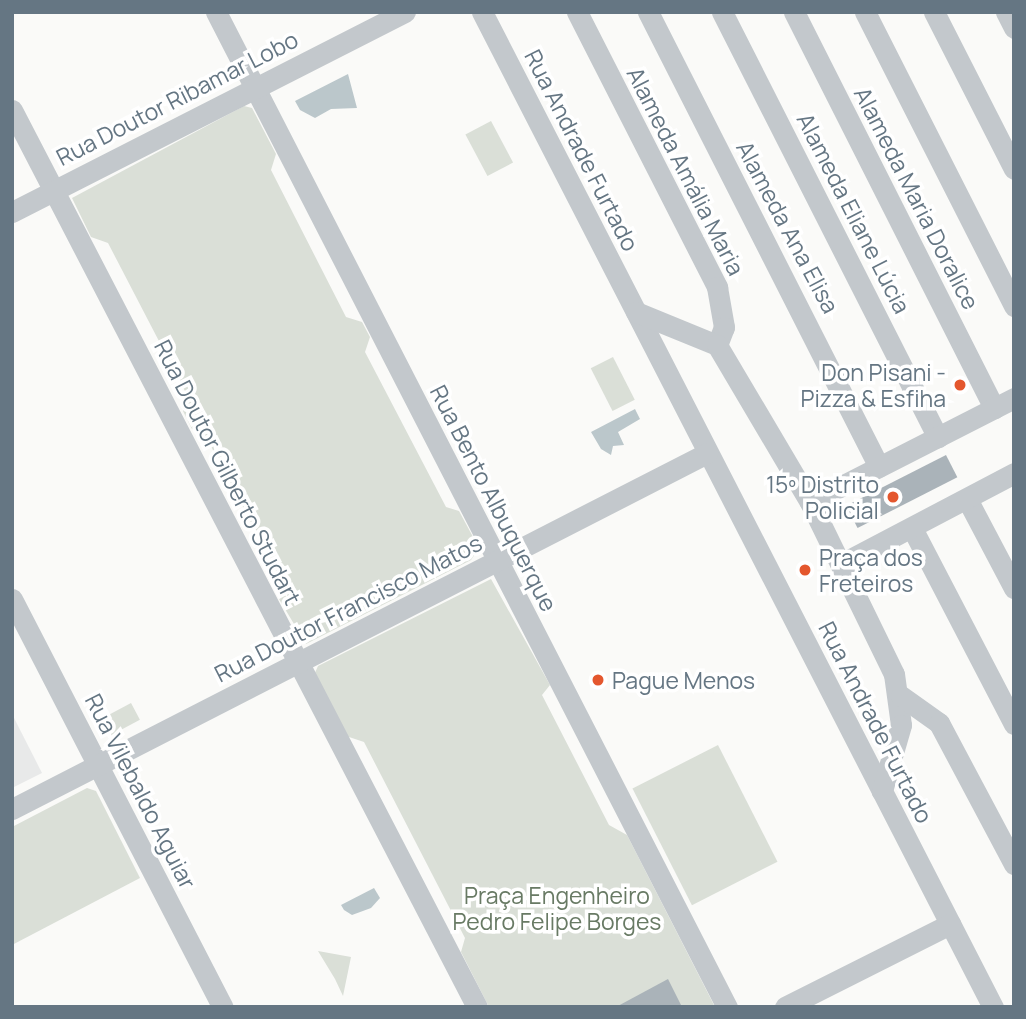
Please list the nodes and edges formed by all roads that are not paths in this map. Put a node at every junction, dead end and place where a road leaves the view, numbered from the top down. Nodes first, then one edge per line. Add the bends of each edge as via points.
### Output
1 (216, 12) edge
2 (405, 12) edge
3 (482, 12) edge
4 (577, 12) edge
5 (648, 12) edge
6 (722, 12) edge
7 (793, 12) edge
8 (864, 12) edge
9 (934, 12) edge
10 (1006, 12) edge
11 (1014, 28) edge
12 (255, 88) junction
13 (12, 110) edge
14 (1014, 169) edge
15 (54, 191) junction
16 (12, 212) edge
17 (1014, 306) edge
18 (636, 312) junction
19 (717, 345) junction
20 (1014, 398) edge
21 (995, 408) junction
22 (938, 437) junction
23 (707, 453) junction
24 (879, 467) junction
25 (1014, 473) edge
26 (967, 499) junction
27 (810, 502) junction
28 (912, 528) junction
29 (497, 562) junction
30 (841, 564) junction
31 (1014, 588) edge
32 (12, 599) edge
33 (298, 663) junction
34 (901, 695) junction
35 (1014, 724) edge
36 (99, 766) junction
37 (881, 791) junction
38 (12, 809) edge
39 (1014, 864) edge
40 (950, 923) junction
41 (223, 1007) edge
42 (477, 1007) edge
43 (727, 1007) edge
44 (785, 1007) edge
45 (993, 1007) edge

1 - 12 street, Rua Bento Albuquerque
2 - 12 street, Rua Doutor Ribamar Lobo
3 - 18 street, Rua Andrade Furtado
4 - 19 street, Alameda Amália Maria via 717,287 724,327
5 - 24 street, Alameda Ana Elisa
6 - 22 street, Alameda Eliane Lúcia
7 - 21 street, Alameda Maria Doralice
8 - 17 street
9 - 14 street
10 - 11 street
12 - 15 street, Rua Doutor Ribamar Lobo
12 - 29 street, Rua Bento Albuquerque
13 - 15 street, Rua Doutor Gilberto Studart
15 - 16 street, Rua Doutor Ribamar Lobo
15 - 33 street, Rua Doutor Gilberto Studart
18 - 19 street
18 - 23 street, Rua Andrade Furtado
19 - 27 street
20 - 21 street
21 - 22 street
22 - 24 street
23 - 29 street, Rua Doutor Francisco Matos
23 - 37 street, Rua Andrade Furtado
24 - 27 street
25 - 26 street
26 - 28 street
26 - 31 street
27 - 30 street
28 - 30 street
28 - 35 street
29 - 33 street, Rua Doutor Francisco Matos
29 - 43 street, Rua Bento Albuquerque
30 - 34 street
32 - 36 street, Rua Vilebaldo Aguiar
33 - 36 street, Rua Doutor Francisco Matos
33 - 42 street, Rua Doutor Gilberto Studart
34 - 37 street via 901,725
34 - 39 street via 939,723
36 - 38 street, Rua Doutor Francisco Matos
36 - 41 street, Rua Vilebaldo Aguiar
37 - 40 street, Rua Andrade Furtado
40 - 44 street
40 - 45 street, Rua Andrade Furtado

